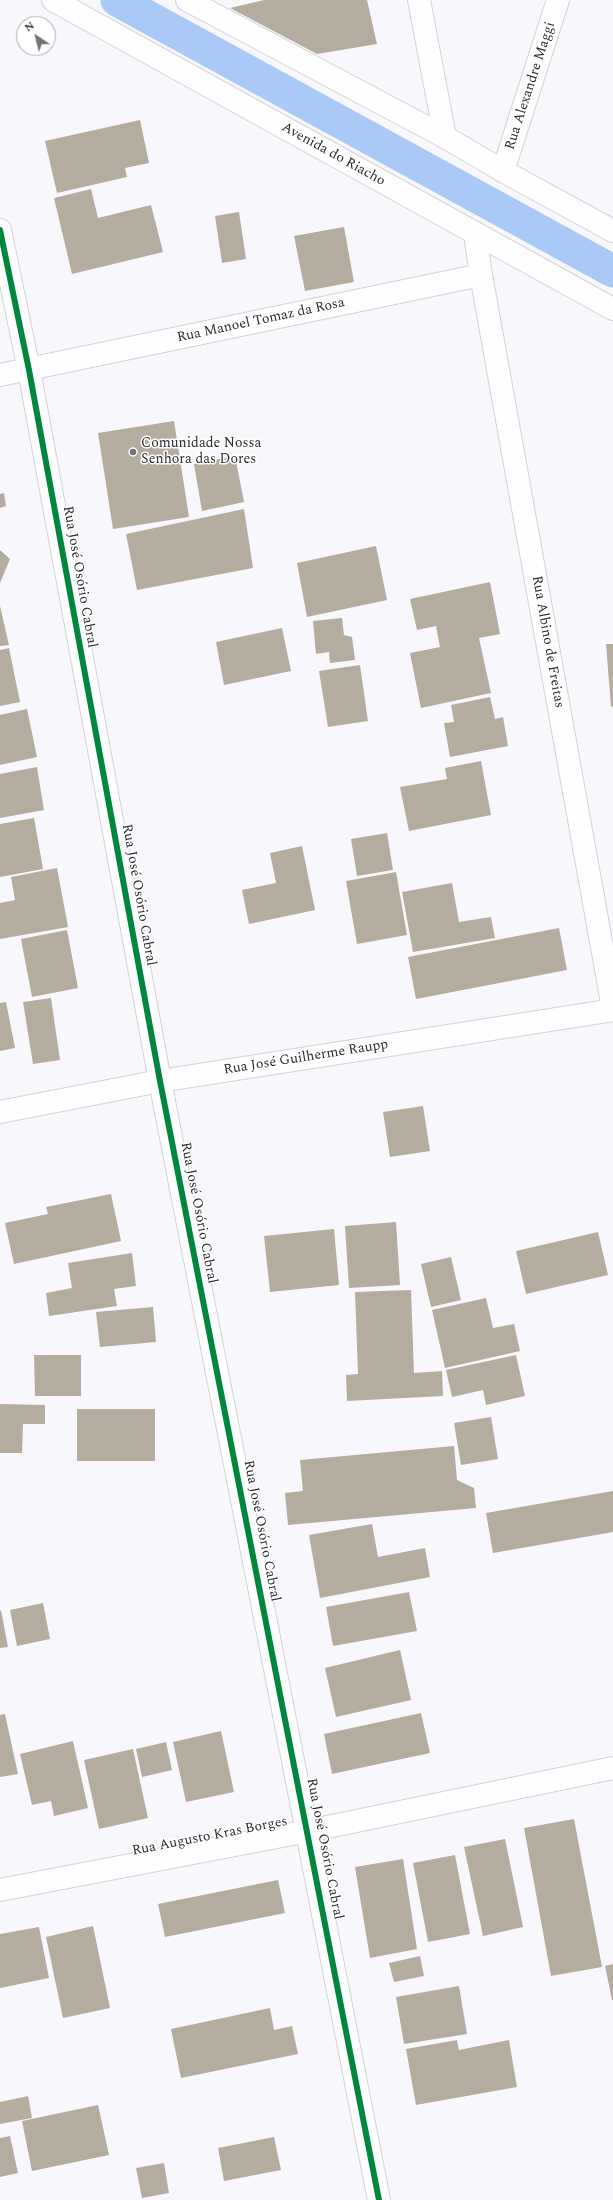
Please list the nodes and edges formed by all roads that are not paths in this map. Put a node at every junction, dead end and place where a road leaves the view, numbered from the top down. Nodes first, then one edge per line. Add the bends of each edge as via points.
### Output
1 (54, 0) edge
2 (187, 0) edge
3 (419, 0) edge
4 (558, 0) edge
5 (445, 137) junction
6 (503, 171) junction
7 (0, 230) edge
8 (613, 232) edge
9 (475, 234) junction
10 (481, 275) junction
11 (613, 309) edge
12 (29, 370) junction
13 (0, 375) edge
14 (613, 1009) edge
15 (160, 1081) junction
16 (0, 1112) edge
17 (613, 1768) edge
18 (308, 1831) junction
19 (0, 1890) edge
20 (379, 2200) edge

1 - 9 street, Avenida do Riacho
2 - 5 street
3 - 5 street
4 - 6 street, Rua Alexandre Maggi
5 - 6 street
6 - 8 street
7 - 12 street, Rua José Osório Cabral
9 - 10 street
9 - 11 street, Avenida do Riacho
10 - 12 street, Rua Manoel Tomaz da Rosa
10 - 14 street, Rua Albino de Freitas
12 - 13 street, Rua Manoel Tomaz da Rosa
12 - 15 street, Rua José Osório Cabral
14 - 15 street, Rua José Guilherme Raupp
15 - 16 street, Rua José Guilherme Raupp
15 - 18 street, Rua José Osório Cabral
17 - 18 street, Rua Augusto Kras Borges
18 - 19 street, Rua Augusto Kras Borges
18 - 20 street, Rua José Osório Cabral

